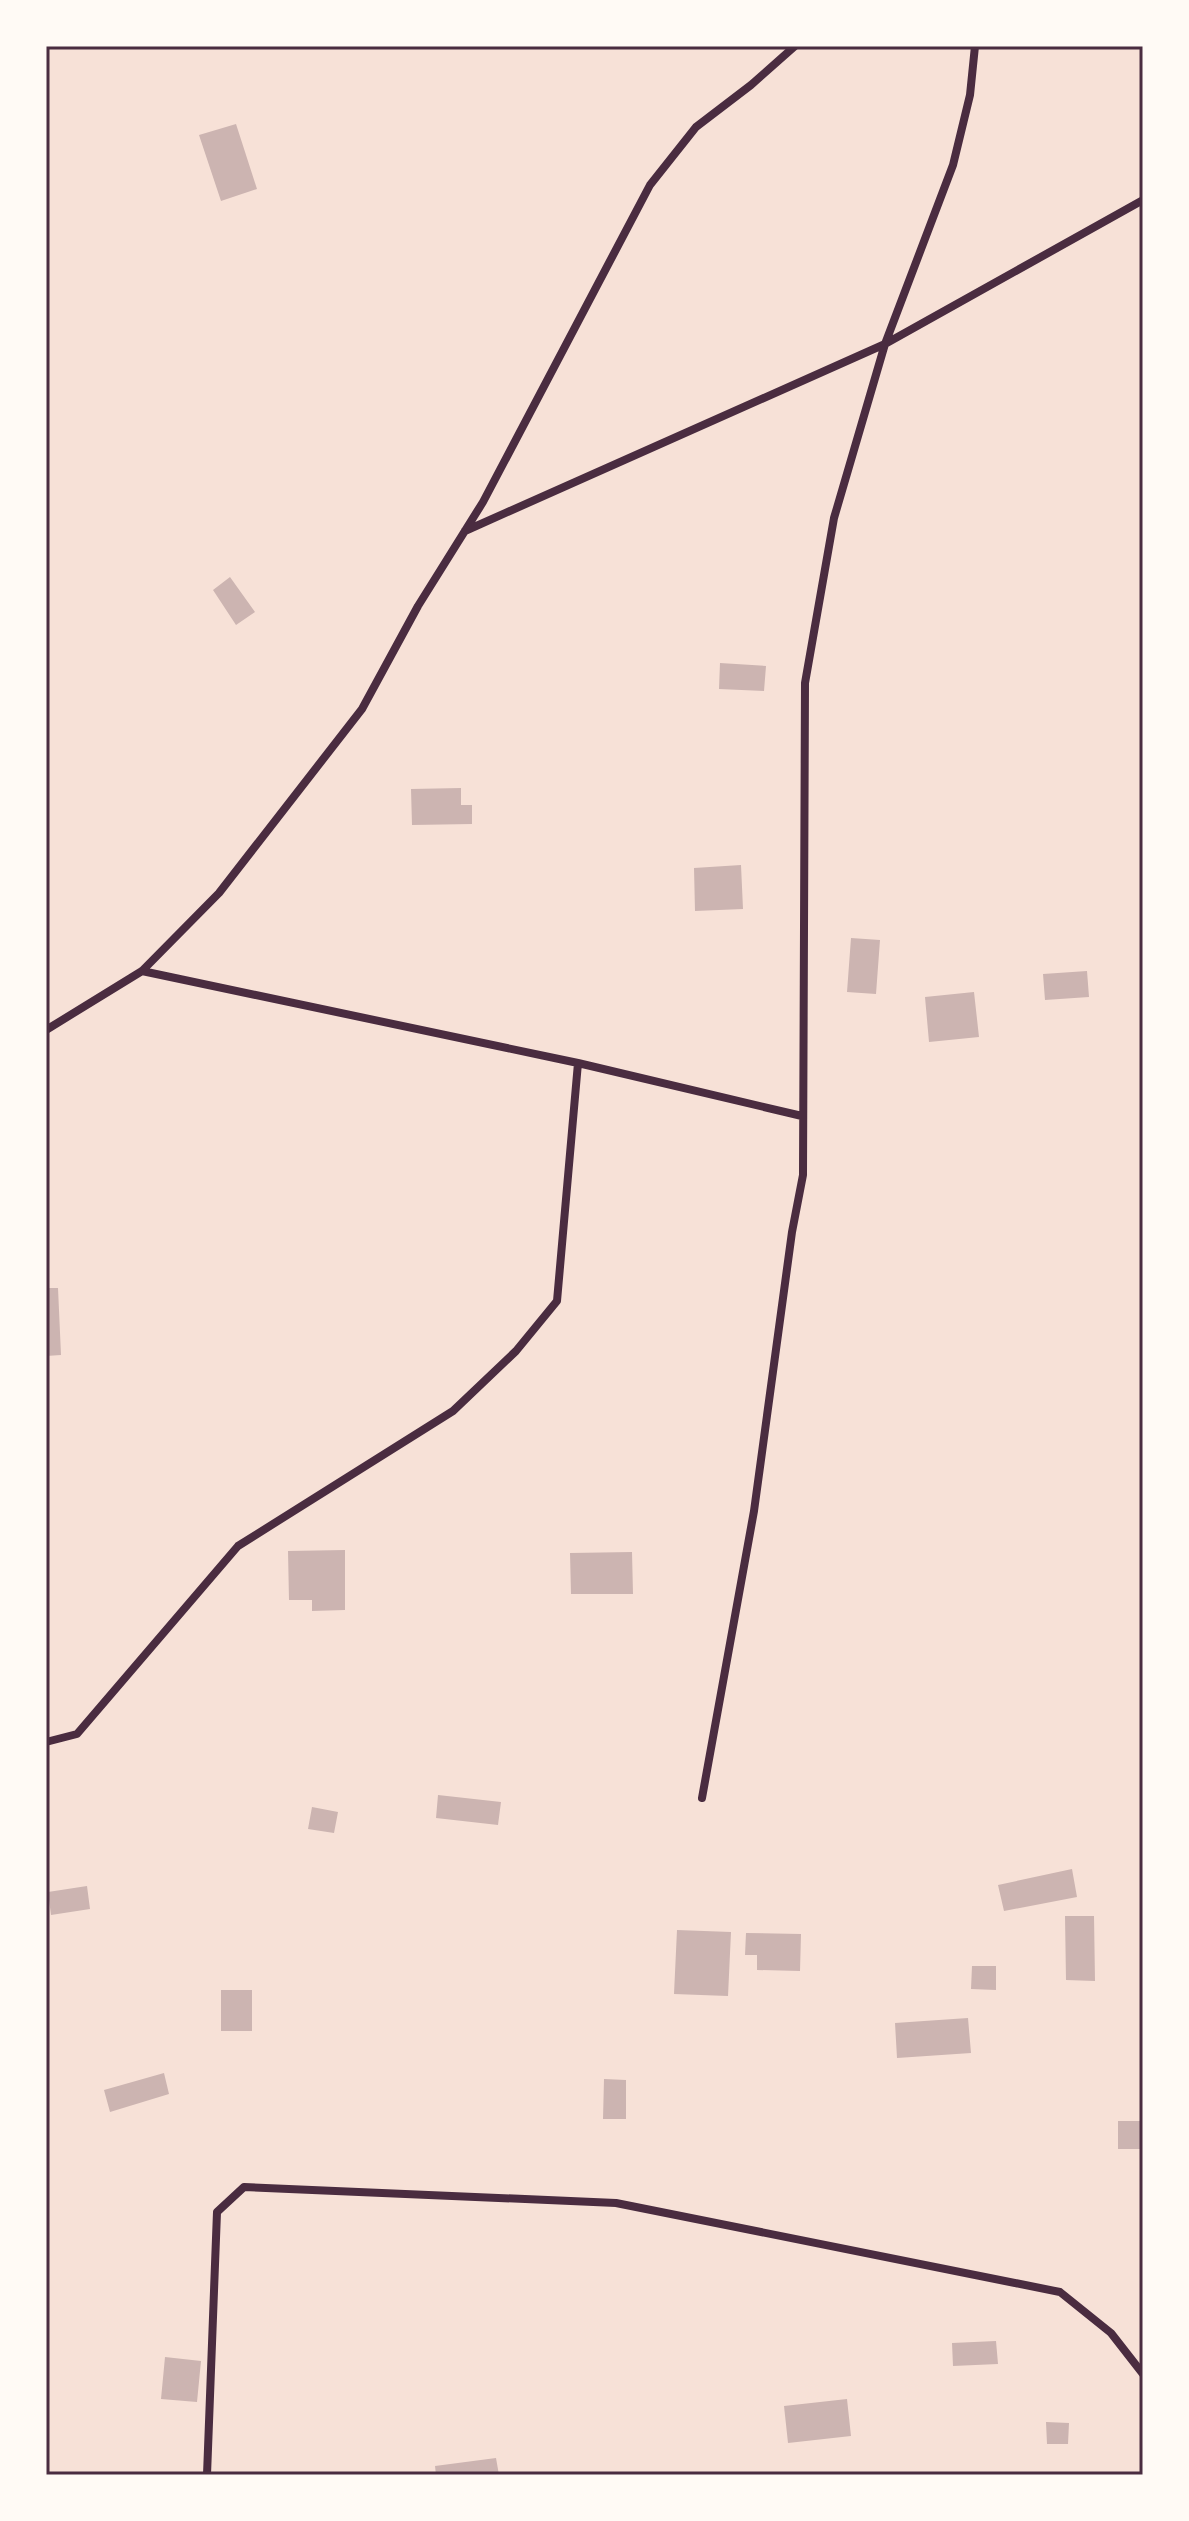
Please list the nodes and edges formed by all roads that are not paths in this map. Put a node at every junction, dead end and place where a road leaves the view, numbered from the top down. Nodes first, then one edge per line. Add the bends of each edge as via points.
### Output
1 (795, 46) edge
2 (975, 46) edge
3 (1143, 200) edge
4 (885, 344) junction
5 (464, 532) junction
6 (142, 971) junction
7 (46, 1030) edge
8 (578, 1063) junction
9 (802, 1116) junction
10 (46, 1742) edge
11 (702, 1798) dead end
12 (1143, 2374) edge
13 (207, 2475) edge

1 - 5 street via 696,127 650,185
2 - 4 street via 953,165
3 - 4 street
4 - 5 street
4 - 9 street via 834,518 805,683
5 - 6 street via 362,709 219,893
6 - 7 street
6 - 8 street
8 - 9 street
8 - 10 street via 557,1301 516,1351 453,1411 238,1546 77,1734
9 - 11 street via 803,1175 754,1511
12 - 13 street via 1111,2333 1060,2292 616,2203 244,2187 217,2212

